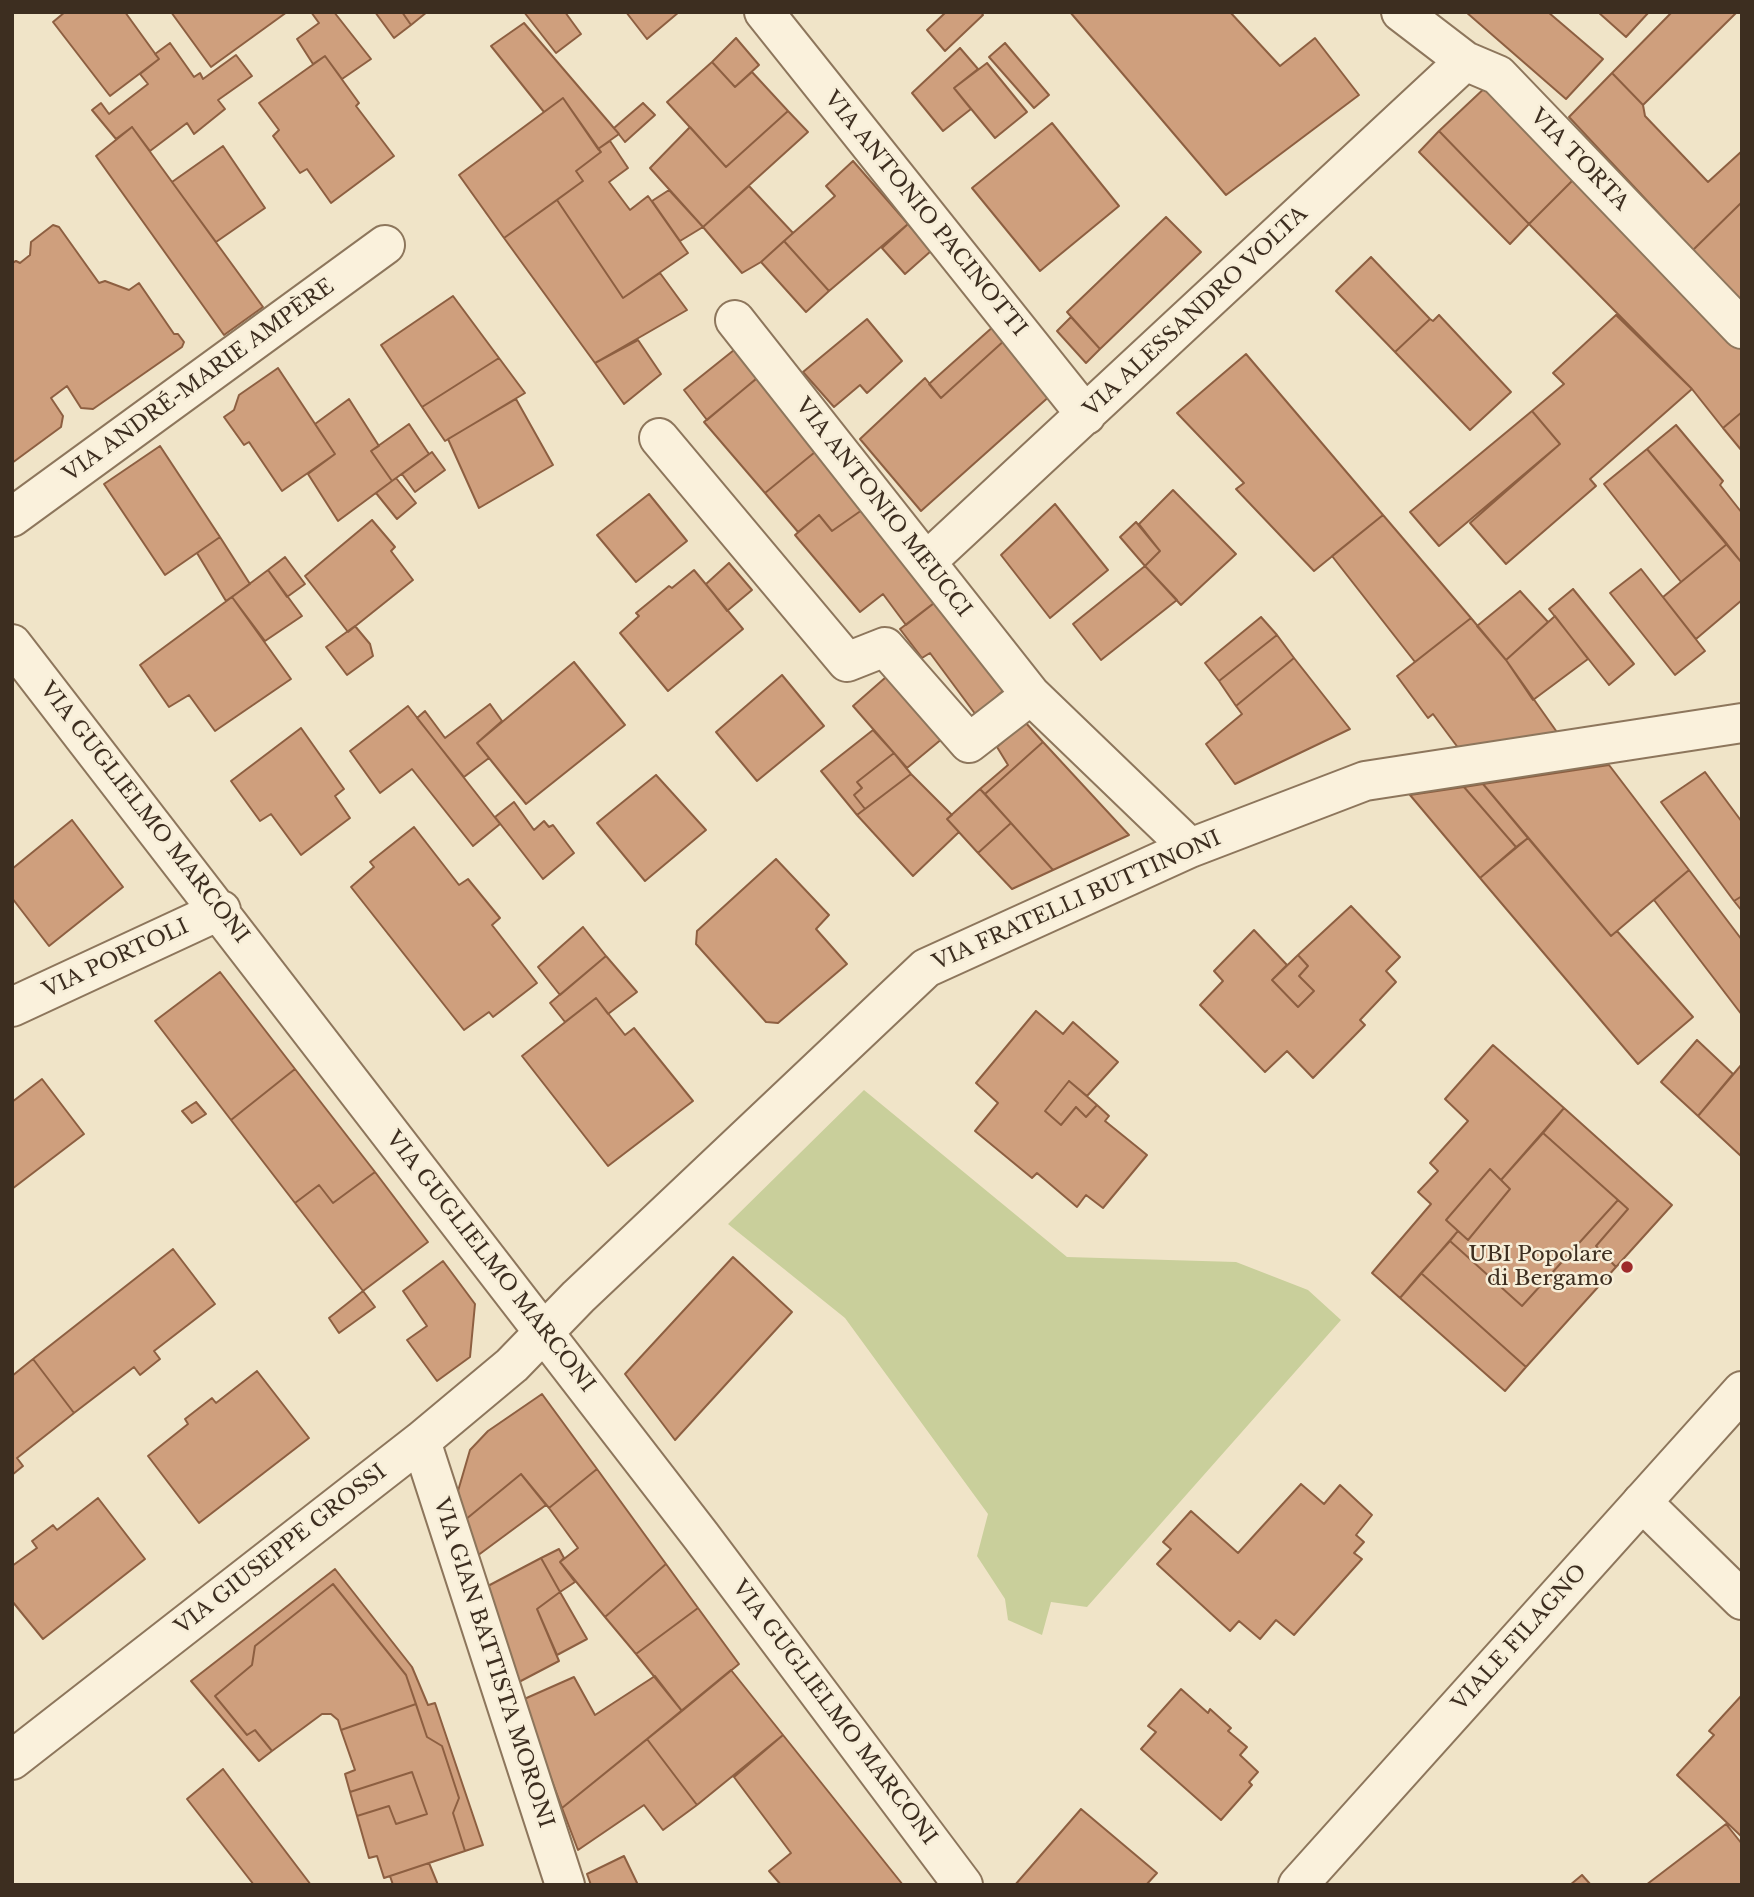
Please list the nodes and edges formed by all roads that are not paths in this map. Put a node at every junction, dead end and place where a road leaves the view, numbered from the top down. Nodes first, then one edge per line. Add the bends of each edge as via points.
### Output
1 (764, 12) edge
2 (1401, 12) edge
3 (1465, 61) junction
4 (385, 245) dead end
5 (735, 320) dead end
6 (1742, 329) edge
7 (1086, 415) junction
8 (659, 438) dead end
9 (12, 517) edge
10 (926, 562) junction
11 (12, 644) edge
12 (1031, 695) junction
13 (1742, 723) edge
14 (1190, 848) junction
15 (220, 910) junction
16 (14, 1003) edge
17 (543, 1332) junction
18 (1742, 1391) edge
19 (421, 1441) junction
20 (1642, 1502) junction
21 (1742, 1600) edge
22 (12, 1760) edge
23 (565, 1885) edge
24 (963, 1885) edge
25 (1298, 1885) edge

1 - 7 street, VIA ANTONIO PACINOTTI
2 - 3 street, VIA TORTA
3 - 6 street, VIA TORTA via 1498,75
3 - 7 street, VIA ALESSANDRO VOLTA
4 - 9 street, VIA ANDRÉ-MARIE AMPÈRE
5 - 10 street, VIA ANTONIO MEUCCI
7 - 10 street, VIA ALESSANDRO VOLTA
8 - 12 street via 847,662 885,647 969,743
10 - 12 street, VIA ANTONIO MEUCCI
11 - 15 street, VIA GUGLIELMO MARCONI
12 - 14 street, VIA ANTONIO MEUCCI
13 - 14 street, VIA FRATELLI BUTTINONI via 1365,781
14 - 17 street, VIA FRATELLI BUTTINONI via 926,968
15 - 16 street, VIA PORTOLI
15 - 17 street, VIA GUGLIELMO MARCONI
17 - 19 street, VIA GIUSEPPE GROSSI via 512,1365
17 - 24 street, VIA GUGLIELMO MARCONI
18 - 20 street, VIALE FILAGNO
19 - 22 street, VIA GIUSEPPE GROSSI
19 - 23 street, VIA GIAN BATTISTA MORONI
20 - 21 street
20 - 25 street, VIALE FILAGNO

